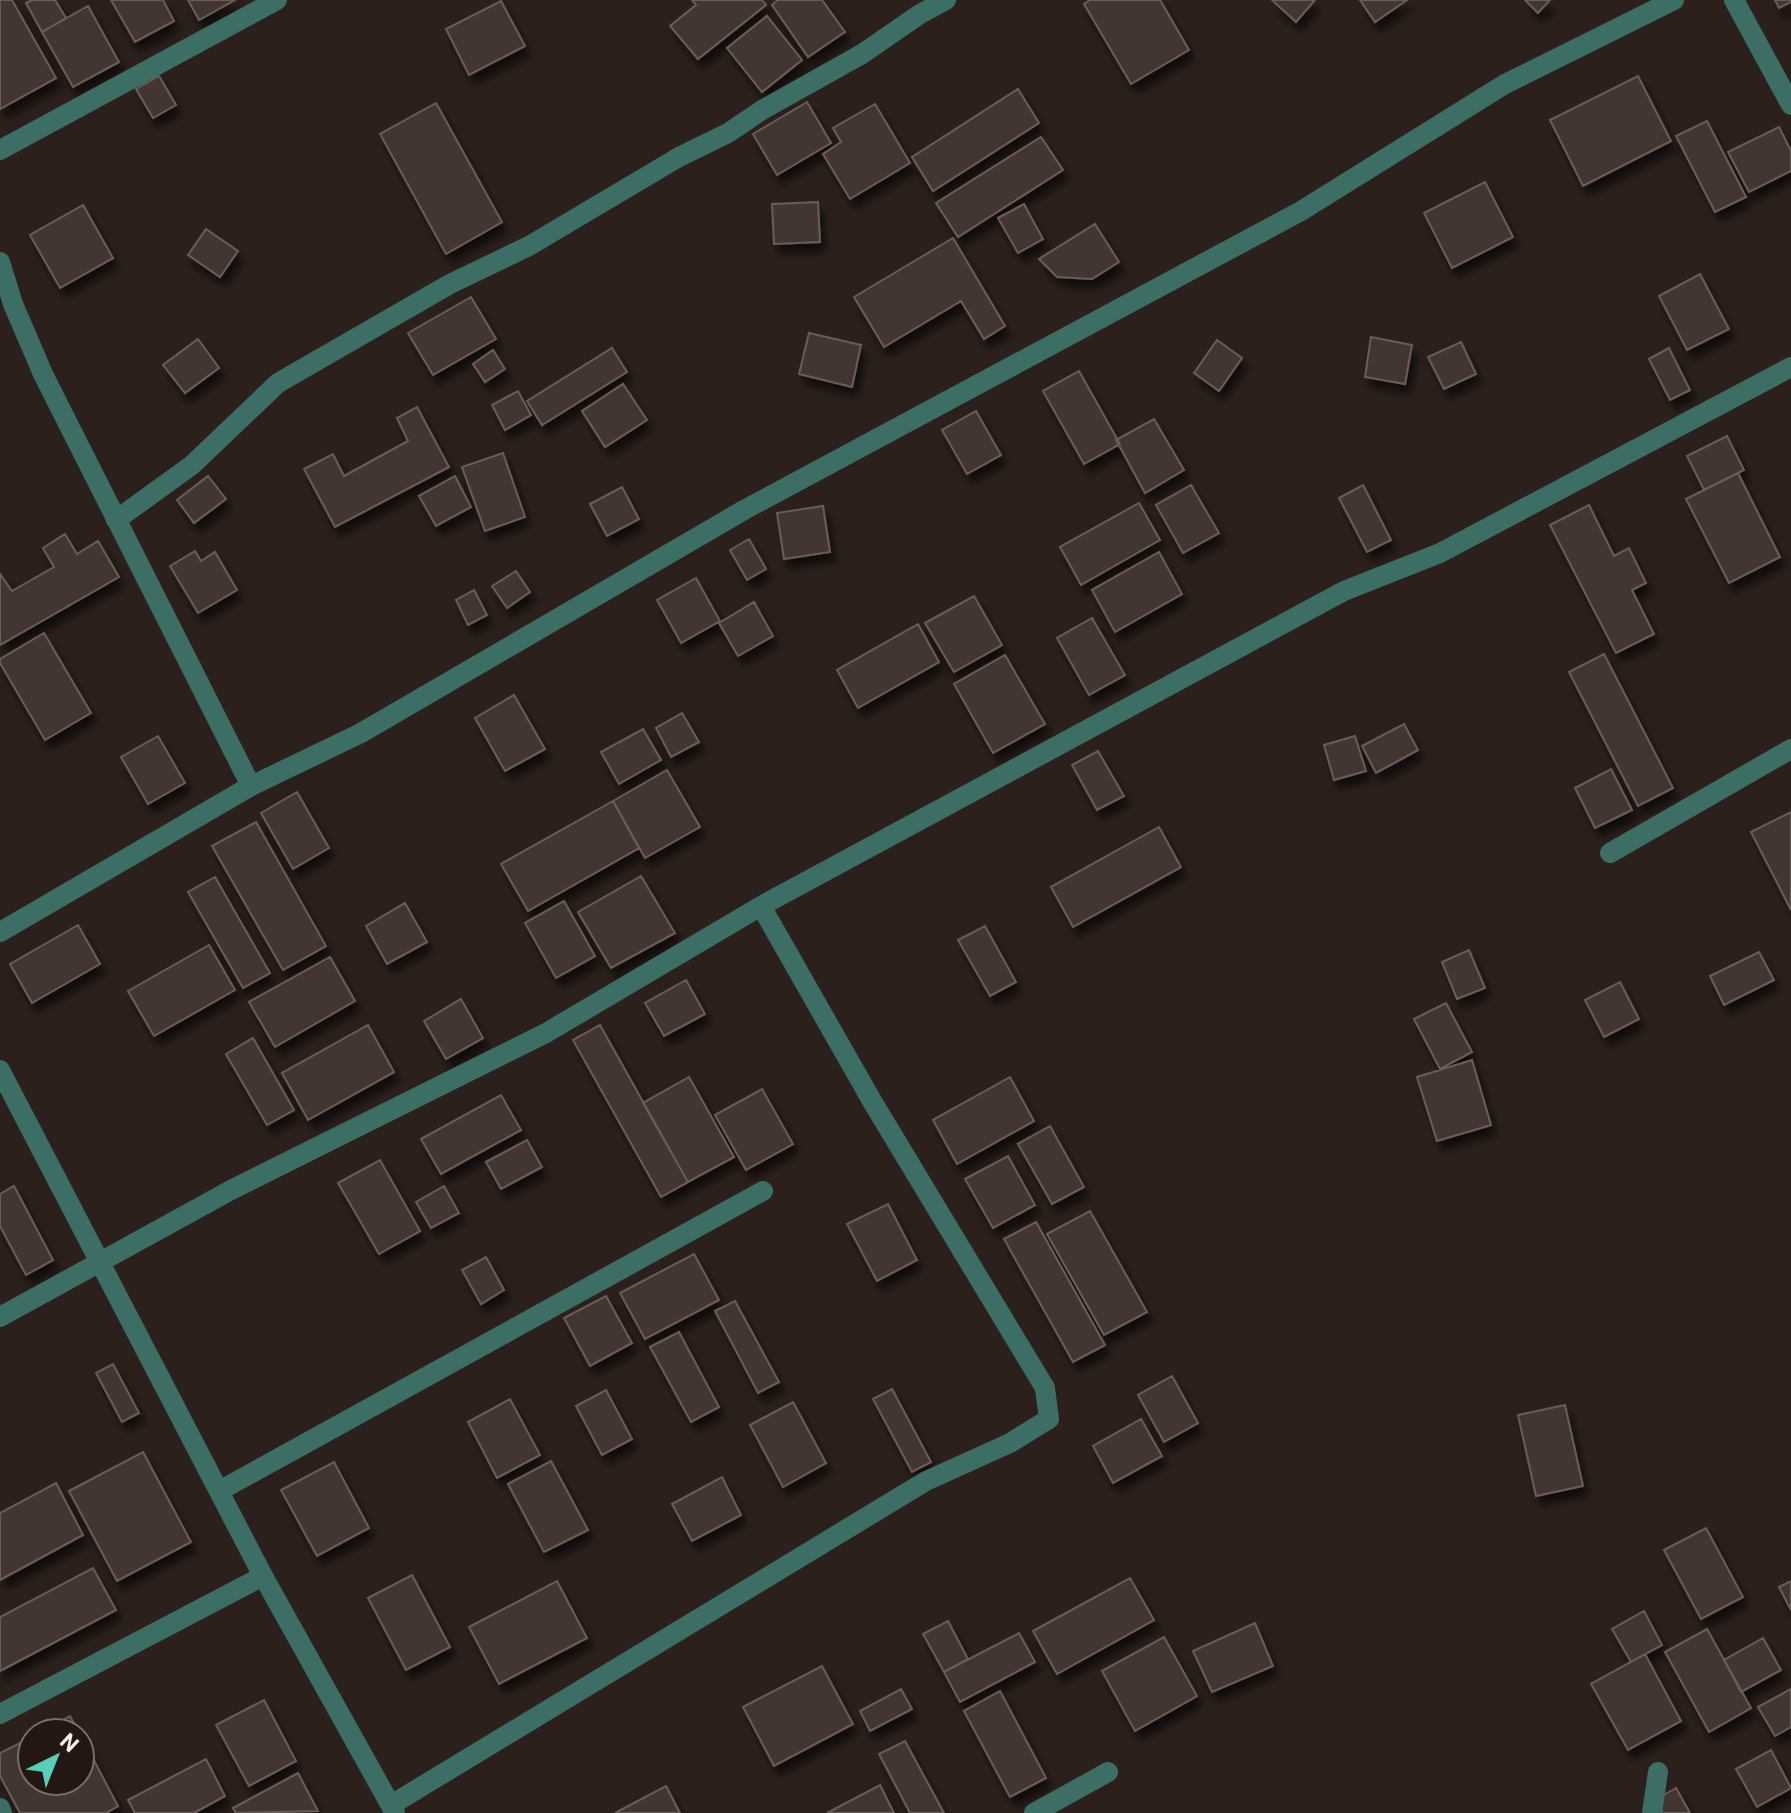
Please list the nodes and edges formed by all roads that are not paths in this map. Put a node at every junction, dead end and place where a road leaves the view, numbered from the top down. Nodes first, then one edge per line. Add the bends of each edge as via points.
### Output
1 (277, 0) edge
2 (946, 0) edge
3 (1674, 0) edge
4 (1734, 0) edge
5 (920, 7) edge
6 (1791, 105) edge
7 (0, 150) edge
8 (0, 262) edge
9 (1791, 367) edge
10 (116, 520) junction
11 (1791, 749) edge
12 (251, 786) junction
13 (1610, 853) dead end
14 (761, 906) junction
15 (0, 932) edge
16 (0, 1070) edge
17 (763, 1191) dead end
18 (101, 1261) junction
19 (0, 1317) edge
20 (221, 1490) junction
21 (263, 1576) junction
22 (0, 1714) edge
23 (1108, 1772) dead end
24 (1658, 1772) dead end
25 (393, 1809) edge
26 (1034, 1813) edge
27 (1652, 1813) edge

1 - 7 street
2 - 5 street
3 - 12 street via 1505,84 1301,211 744,510 361,733
4 - 6 street
5 - 10 street via 862,54 728,133 278,383 192,465
8 - 10 street via 43,374
9 - 14 street via 1440,553 1344,591
10 - 12 street
11 - 13 street
12 - 15 street
14 - 18 street via 546,1033
14 - 25 street via 1045,1388 1049,1419 926,1481
16 - 18 street
17 - 20 street
18 - 19 street
18 - 20 street
20 - 21 street
21 - 22 street
21 - 25 street
23 - 26 street
24 - 27 street

